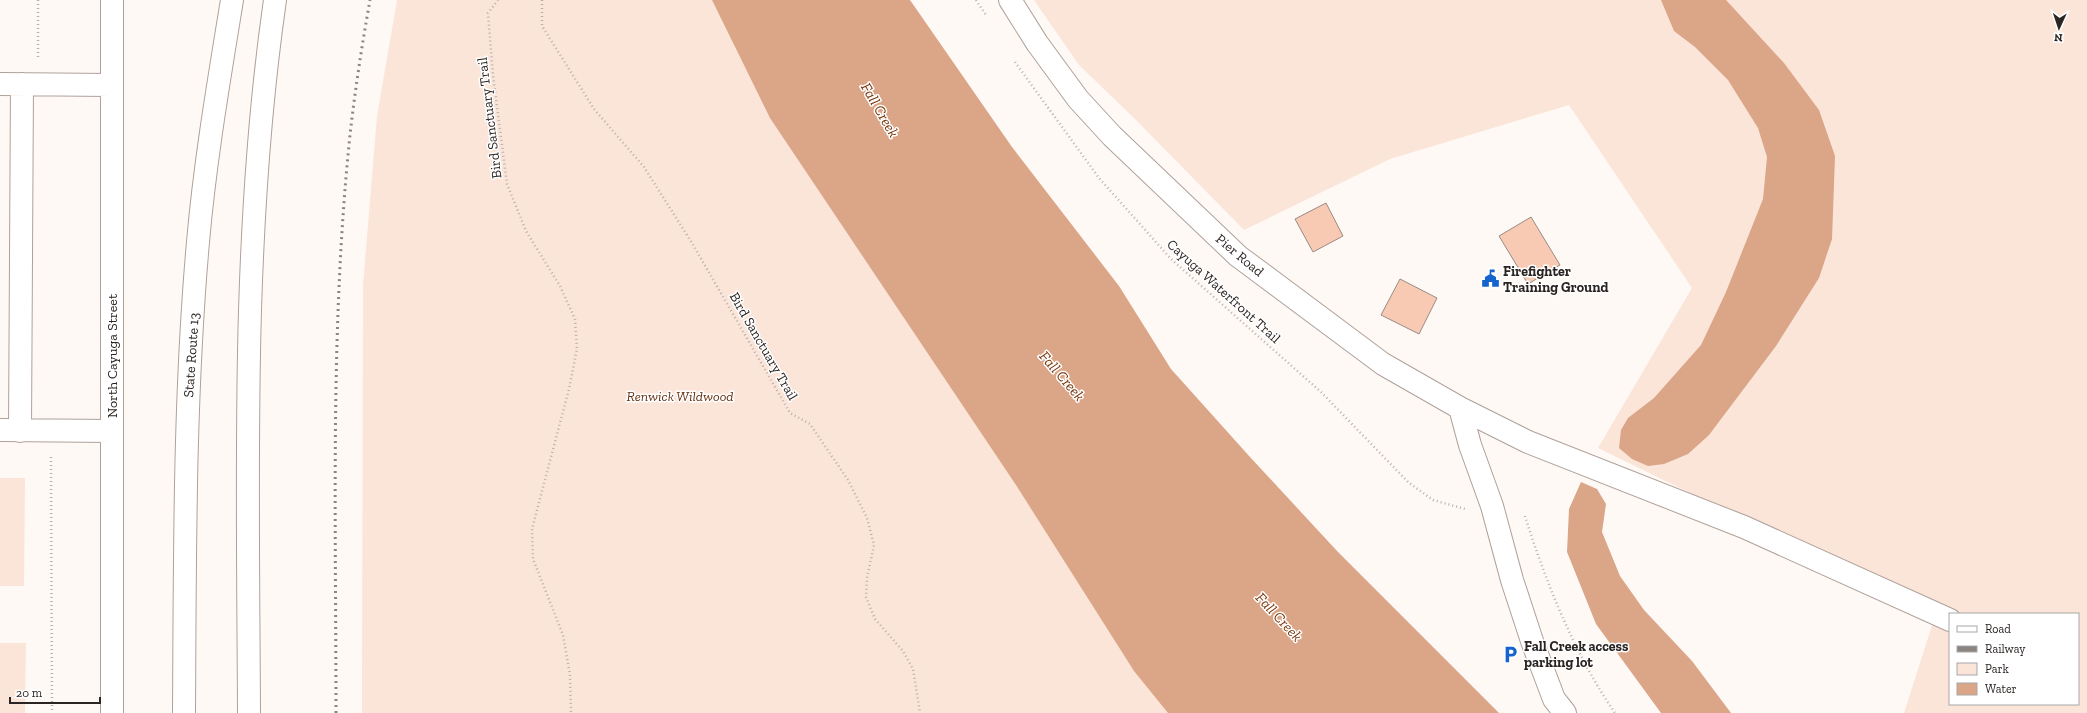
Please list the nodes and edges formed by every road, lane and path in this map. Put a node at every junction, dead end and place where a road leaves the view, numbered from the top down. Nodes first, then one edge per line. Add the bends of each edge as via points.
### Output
1 (112, 0) edge
2 (232, 0) edge
3 (275, 0) edge
4 (498, 0) edge
5 (542, 0) edge
6 (976, 0) edge
7 (1010, 0) edge
8 (988, 19) dead end
9 (1012, 57) dead end
10 (0, 84) edge
11 (22, 84) junction
12 (112, 85) junction
13 (1460, 408) junction
14 (10, 431) edge
15 (112, 431) junction
16 (1467, 509) dead end
17 (1524, 515) dead end
18 (1949, 620) edge
19 (112, 713) edge
20 (184, 713) edge
21 (249, 713) edge
22 (571, 713) edge
23 (920, 713) edge
24 (1565, 713) edge
25 (1615, 713) edge

1 - 12 main road, North Cayuga Street
2 - 20 main road, State Route 13 via 220,69 198,242 186,440
3 - 21 main road via 259,129 252,260 248,420
4 - 22 path, Bird Sanctuary Trail via 488,13 507,184 526,231 560,286 575,320 577,349 569,389 532,528 533,559 563,635 570,675
5 - 23 path, Bird Sanctuary Trail via 542,26 594,109 644,167 692,242 790,413 810,424 848,480 868,518 874,545 866,597 875,619 903,651 913,669
6 - 8 path
7 - 13 main road, Pier Road via 1037,43 1078,99 1112,136 1238,256 1383,364
9 - 16 path, Cayuga Waterfront Trail via 1099,178 1171,259 1321,392 1408,482 1433,500
10 - 11 main road
11 - 12 main road
11 - 14 main road
12 - 15 main road, North Cayuga Street
13 - 18 main road, Pier Road via 1528,442 1744,527
13 - 24 main road via 1532,642 1554,699
14 - 15 main road
15 - 19 main road, North Cayuga Street
17 - 25 path via 1561,613 1600,692

